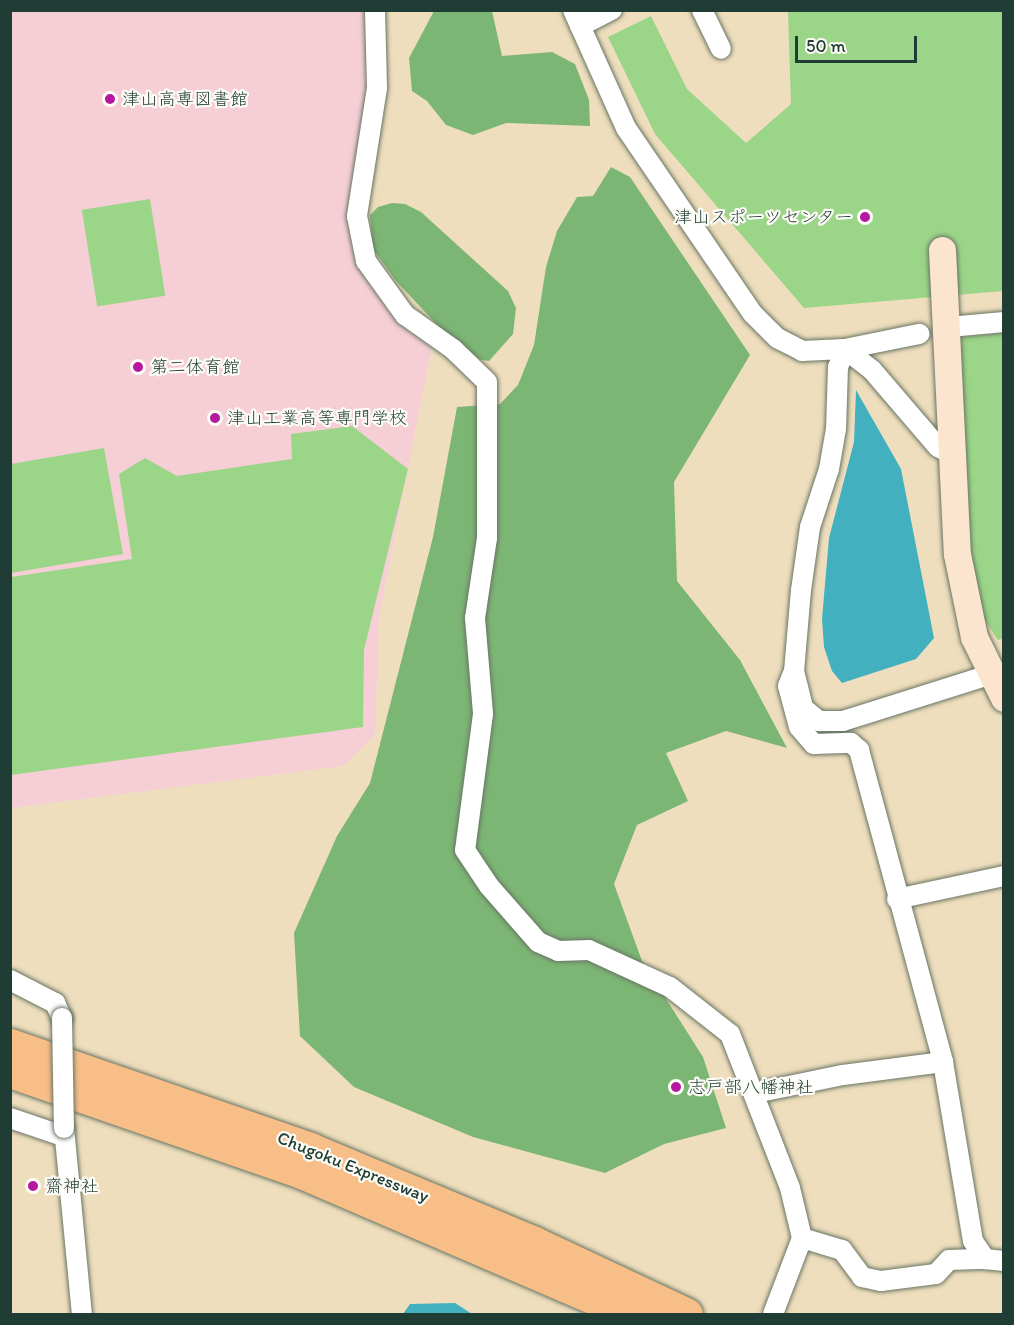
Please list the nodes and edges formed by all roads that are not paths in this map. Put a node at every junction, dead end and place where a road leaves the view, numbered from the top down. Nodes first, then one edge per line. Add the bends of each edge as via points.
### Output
1 (375, 10) edge
2 (612, 10) edge
3 (702, 10) edge
4 (577, 18) edge
5 (721, 49) dead end
6 (942, 250) dead end
7 (1004, 322) edge
8 (960, 326) dead end
9 (919, 334) dead end
10 (845, 349) junction
11 (953, 455) junction
12 (794, 671) junction
13 (996, 679) edge
14 (1004, 698) edge
15 (1004, 876) edge
16 (897, 899) junction
17 (10, 980) edge
18 (10, 1045) edge
19 (943, 1062) junction
20 (10, 1071) edge
21 (755, 1093) junction
22 (10, 1118) edge
23 (64, 1132) junction
24 (802, 1238) junction
25 (994, 1260) edge
26 (82, 1314) edge
27 (631, 1314) edge
28 (686, 1314) edge
29 (773, 1314) edge

1 - 21 street via 377,88 357,216 366,261 405,315 453,349 488,381 487,538 475,618 483,714 465,850 489,886 538,942 558,951 589,950 670,987 723,1027 730,1034
2 - 4 street
3 - 5 street
4 - 10 street via 626,128 753,314 777,338 802,351
6 - 11 street
7 - 8 street
9 - 10 street
10 - 11 street via 872,370 938,447
10 - 12 street via 838,367 836,429 829,469 810,527
11 - 13 street via 963,597
12 - 13 street via 803,708 819,721 843,721
12 - 16 street via 788,686 799,727 814,744 851,743 859,750
13 - 14 street
15 - 16 street
16 - 19 street
17 - 23 street, bridge via 55,1003 62,1018
18 - 28 highway, Chugoku Expressway via 310,1149 532,1242
19 - 21 street via 843,1075
19 - 25 street via 973,1241
20 - 27 highway, Chugoku Expressway via 304,1173
21 - 24 street via 790,1188
22 - 23 street
23 - 26 street
24 - 25 street via 842,1250 862,1277 881,1281 936,1274 949,1260
24 - 29 street

